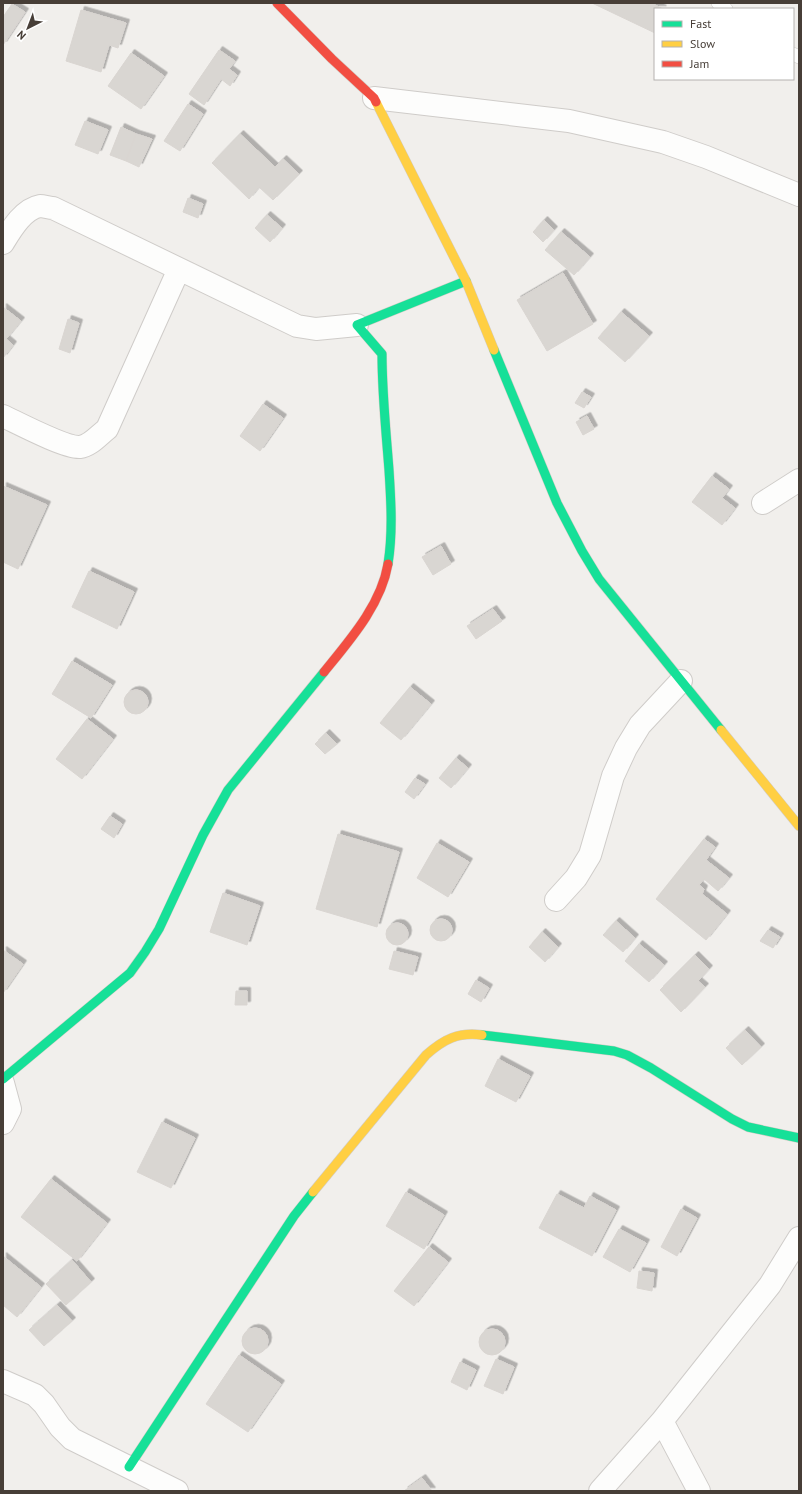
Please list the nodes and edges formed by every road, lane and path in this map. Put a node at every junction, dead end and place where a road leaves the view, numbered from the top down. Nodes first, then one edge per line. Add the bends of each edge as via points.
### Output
1 (277, 3) edge
2 (374, 98) junction
3 (799, 195) edge
4 (3, 243) edge
5 (179, 269) junction
6 (466, 281) junction
7 (357, 325) junction
8 (3, 416) edge
9 (799, 480) edge
10 (763, 503) dead end
11 (681, 681) junction
12 (799, 826) edge
13 (556, 900) dead end
14 (3, 1079) edge
15 (3, 1083) edge
16 (3, 1123) edge
17 (799, 1138) edge
18 (799, 1238) edge
19 (3, 1381) edge
20 (662, 1421) junction
21 (129, 1467) junction
22 (177, 1491) edge
23 (600, 1491) edge
24 (699, 1491) edge

1 - 2 street
2 - 3 street via 569,121 656,140 706,157
2 - 6 street
4 - 5 street via 16,222 40,206 53,208
5 - 7 street via 297,326 316,329
5 - 8 street via 107,429 90,444 80,447 67,446
6 - 7 street
6 - 11 street via 556,503 599,579
7 - 14 street via 382,354 392,517 386,575 375,602 350,640 228,790 213,813 156,936 144,956 130,973
9 - 10 street
11 - 12 street
11 - 13 street via 640,725 626,748 613,776 590,855 576,878
15 - 16 street via 10,1109
17 - 21 street via 748,1127 651,1068 614,1051 469,1033 453,1037 426,1055 294,1216
18 - 20 street via 770,1285
19 - 21 street via 34,1395 72,1439
20 - 23 street
20 - 24 street
21 - 22 street

